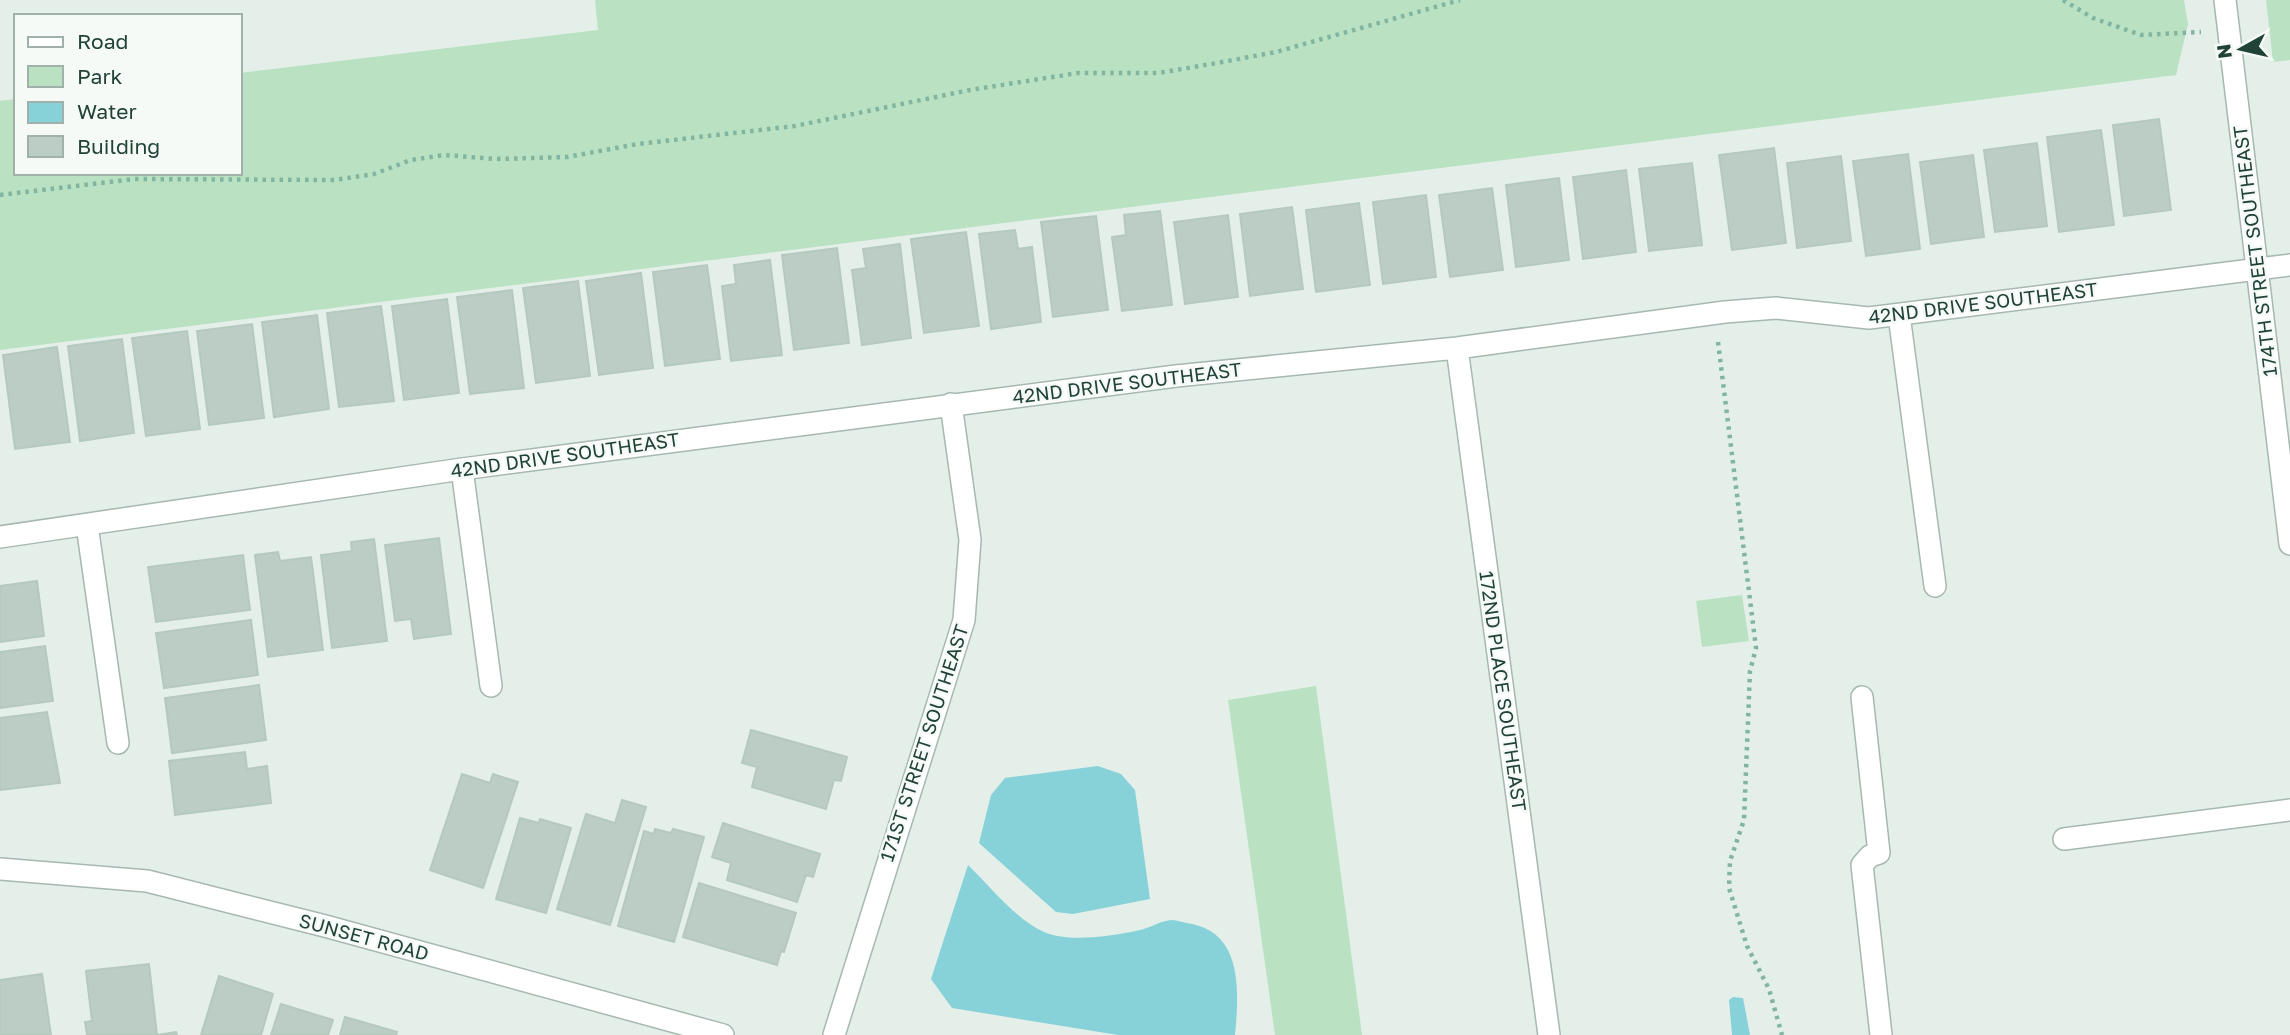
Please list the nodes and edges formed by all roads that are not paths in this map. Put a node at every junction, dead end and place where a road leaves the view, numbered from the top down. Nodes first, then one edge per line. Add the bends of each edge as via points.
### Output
1 (2225, 0) edge
2 (2290, 265) edge
3 (2257, 269) junction
4 (1899, 315) junction
5 (1457, 348) junction
6 (951, 404) junction
7 (462, 469) junction
8 (87, 525) junction
9 (0, 537) edge
10 (2290, 544) edge
11 (1935, 586) dead end
12 (491, 686) dead end
13 (1861, 697) dead end
14 (118, 743) dead end
15 (2290, 810) edge
16 (2064, 839) dead end
17 (0, 869) edge
18 (723, 1035) edge
19 (834, 1035) edge
20 (1549, 1035) edge
21 (1881, 1035) edge

1 - 3 street, 174TH STREET SOUTHEAST
2 - 3 street, 42ND DRIVE SOUTHEAST
3 - 4 street, 42ND DRIVE SOUTHEAST
3 - 10 street, 174TH STREET SOUTHEAST
4 - 5 street, 42ND DRIVE SOUTHEAST via 1869,318 1776,308
4 - 11 street
5 - 6 street, 42ND DRIVE SOUTHEAST
5 - 20 street, 172ND PLACE SOUTHEAST
6 - 7 street, 42ND DRIVE SOUTHEAST
6 - 19 street, 171ST STREET SOUTHEAST via 970,540 964,620
7 - 8 street, 42ND DRIVE SOUTHEAST
7 - 12 street
8 - 9 street, 42ND DRIVE SOUTHEAST
8 - 14 street
13 - 21 street via 1879,853 1862,865
15 - 16 street
17 - 18 street, SUNSET ROAD via 147,881

